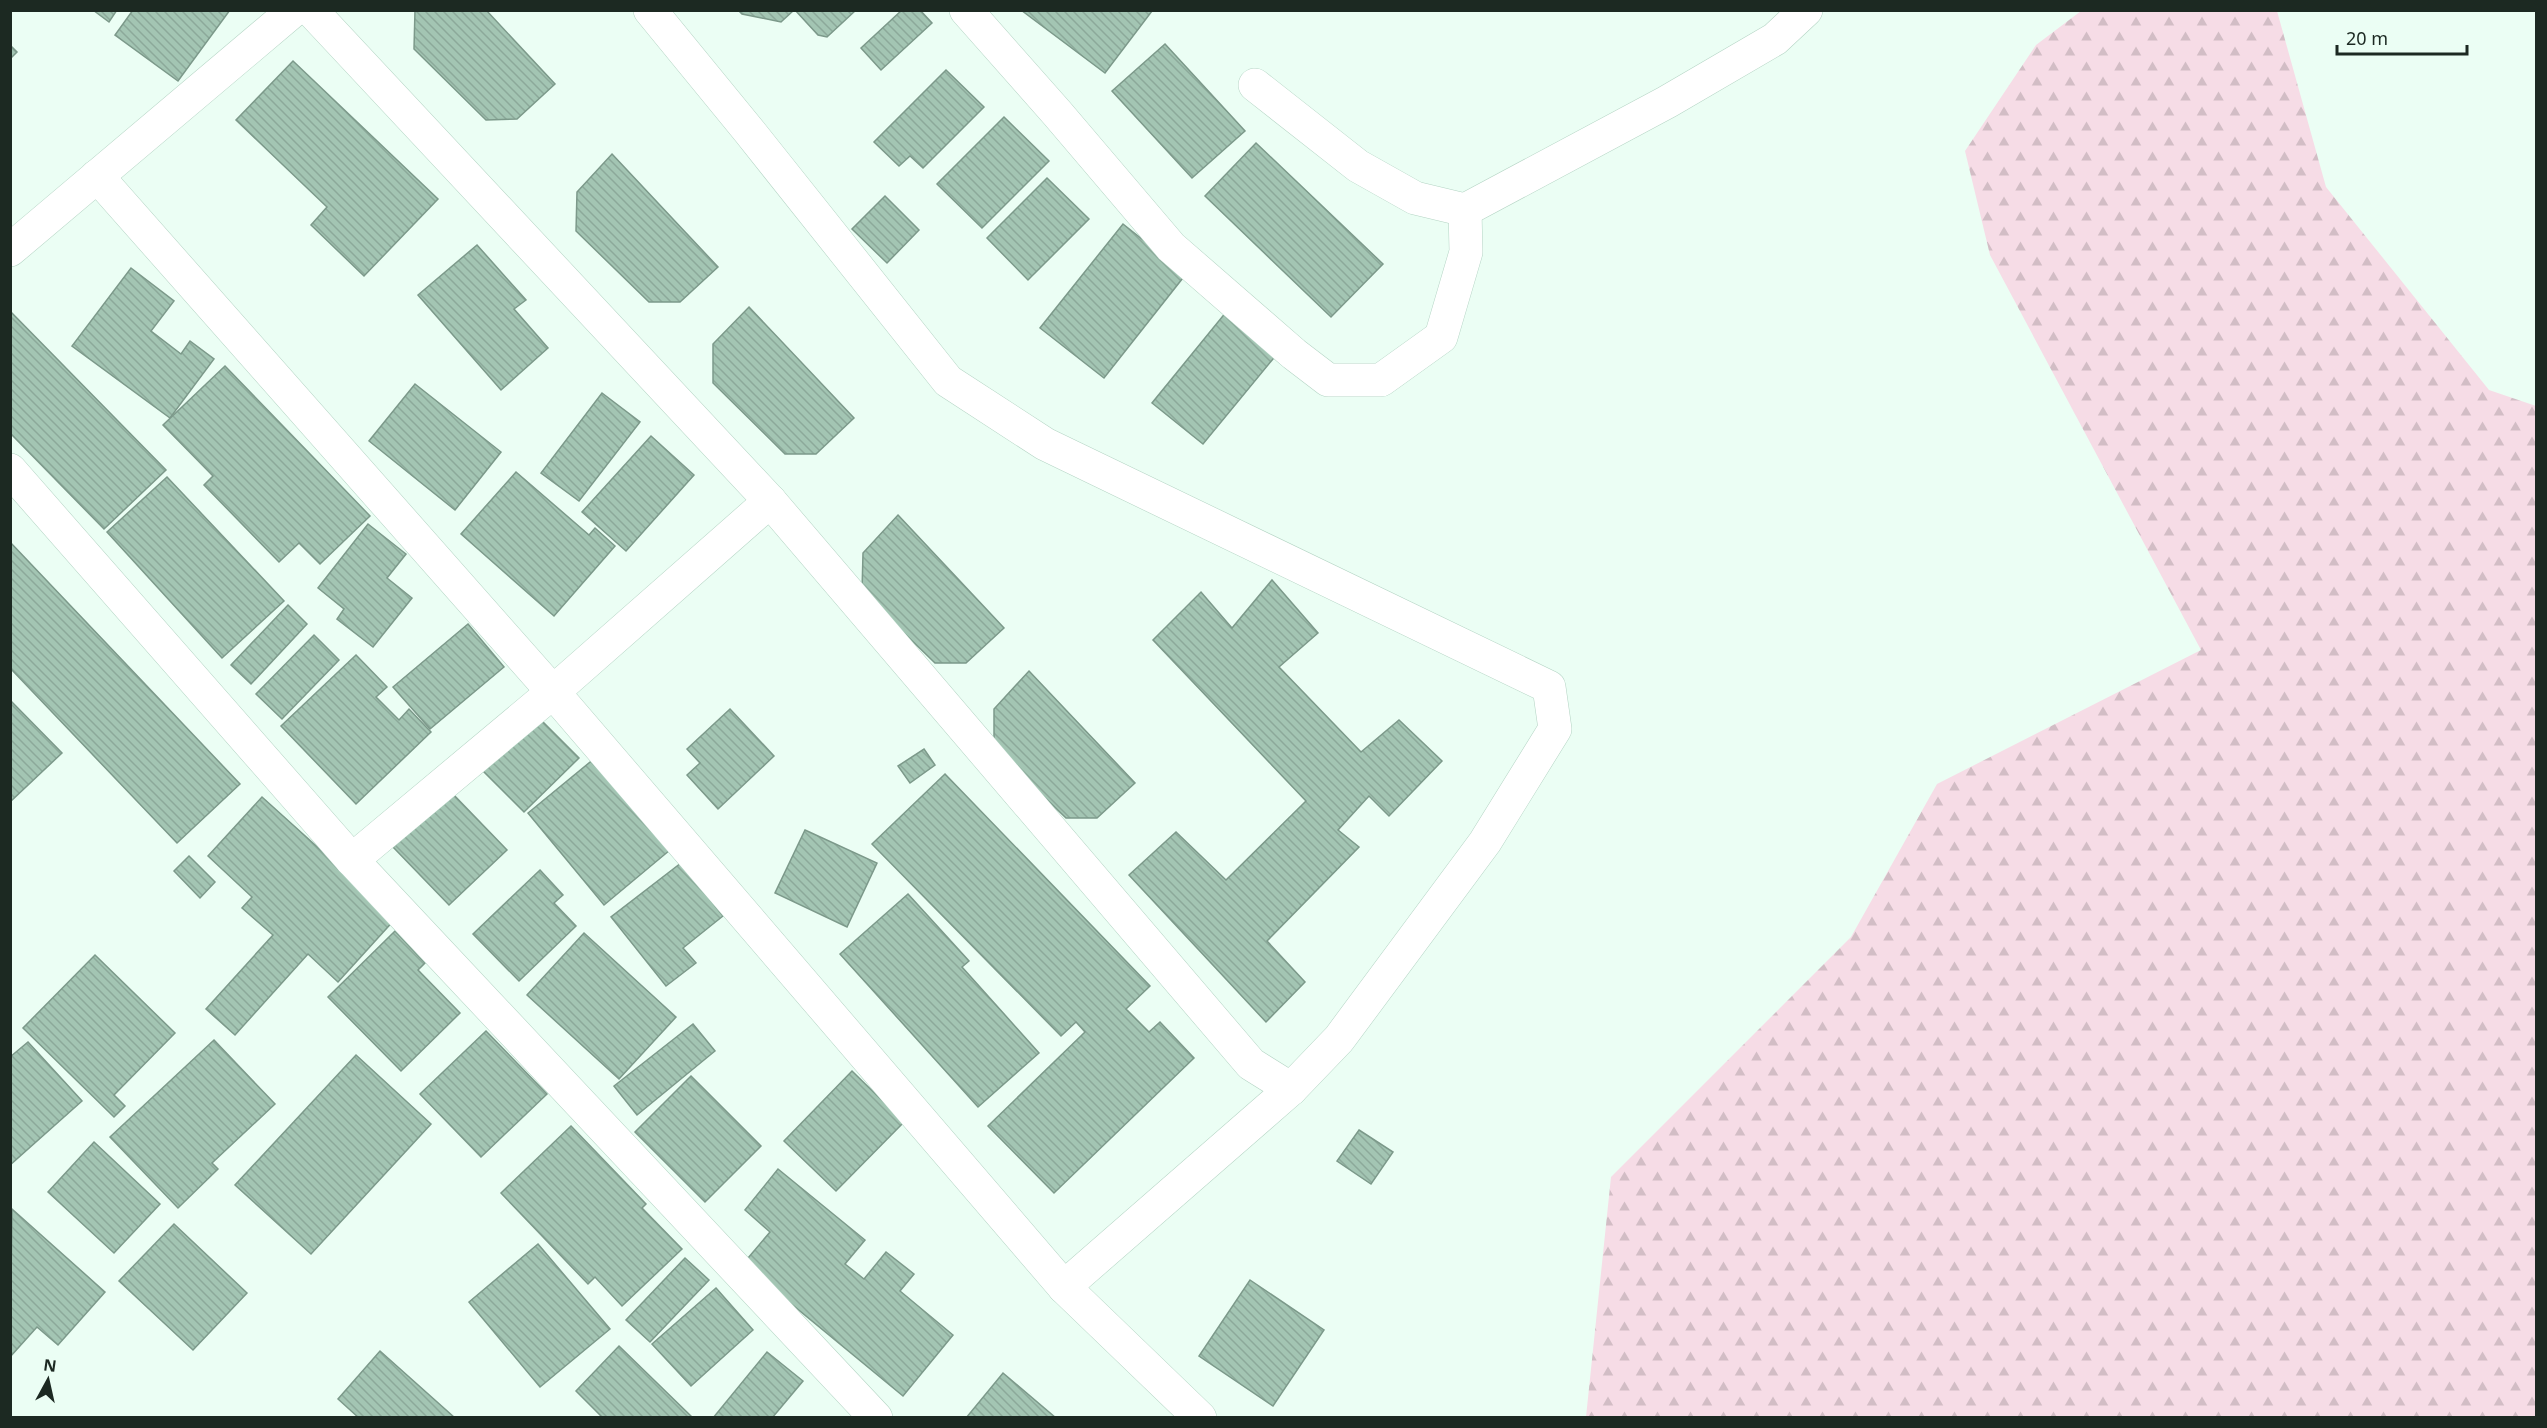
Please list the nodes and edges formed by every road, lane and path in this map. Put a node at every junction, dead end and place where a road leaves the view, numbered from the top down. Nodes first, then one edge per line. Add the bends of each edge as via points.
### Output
1 (294, 10) edge
2 (311, 10) edge
3 (650, 10) edge
4 (966, 10) edge
5 (1806, 10) edge
6 (1255, 86) dead end
7 (97, 176) junction
8 (1465, 210) junction
9 (10, 250) edge
10 (10, 470) edge
11 (770, 501) junction
12 (552, 692) junction
13 (352, 860) junction
14 (1291, 1089) junction
15 (1064, 1287) junction
16 (876, 1418) edge
17 (1200, 1418) edge

1 - 7 street
2 - 11 street
3 - 14 street via 948,381 1045,444 1549,687 1555,729 1485,842 1339,1040
4 - 8 street via 1171,247 1328,380 1381,380 1441,337 1466,252
5 - 8 street via 1775,39
6 - 8 street via 1358,165 1415,198
7 - 9 street
7 - 12 street
10 - 13 street
11 - 12 street
11 - 14 street via 1251,1064
12 - 13 street
12 - 15 street
13 - 16 street
14 - 15 street
15 - 17 street

